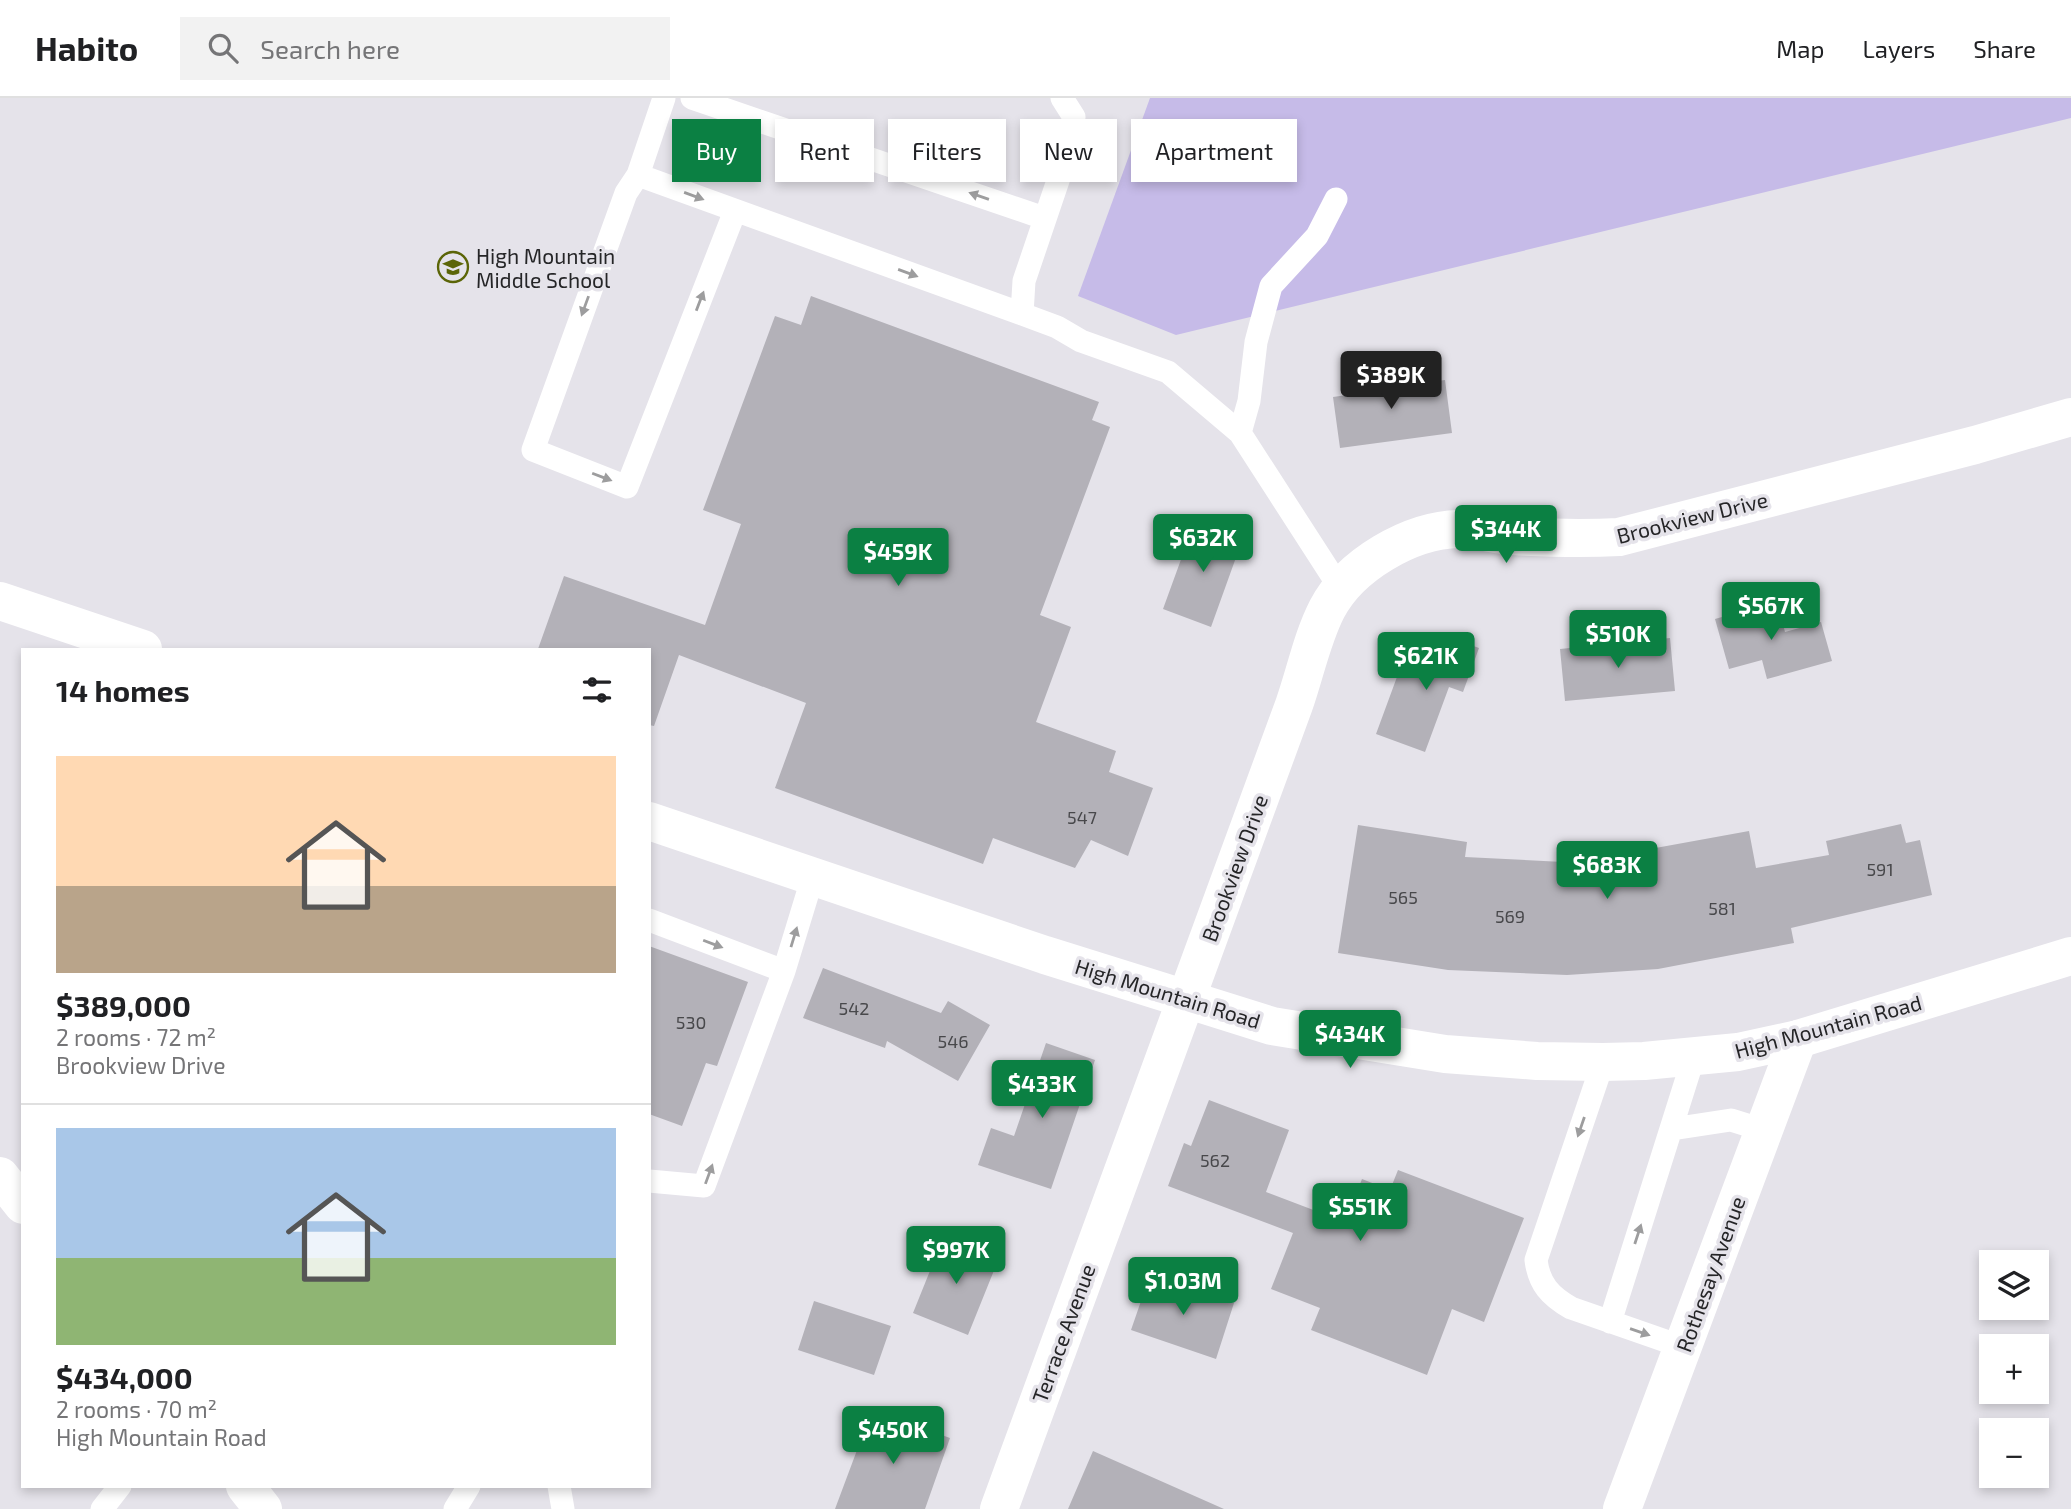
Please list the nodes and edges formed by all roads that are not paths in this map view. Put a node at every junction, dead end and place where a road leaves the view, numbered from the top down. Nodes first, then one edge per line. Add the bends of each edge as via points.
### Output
1 (664, 98) edge
2 (692, 98) edge
3 (1062, 98) edge
4 (638, 175) junction
5 (1336, 199) dead end
6 (735, 211) junction
7 (1044, 218) junction
8 (1022, 314) junction
9 (2071, 416) edge
10 (1240, 433) junction
11 (1340, 588) junction
12 (0, 601) edge
13 (140, 648) edge
14 (651, 822) edge
15 (813, 876) junction
16 (651, 921) edge
17 (2071, 956) edge
18 (784, 971) junction
19 (1185, 999) junction
20 (1798, 1038) junction
21 (1694, 1056) junction
22 (1603, 1062) junction
23 (1672, 1129) junction
24 (1763, 1130) junction
25 (0, 1176) edge
26 (651, 1181) edge
27 (21, 1202) edge
28 (1610, 1322) junction
29 (1683, 1347) junction
30 (118, 1488) edge
31 (247, 1488) edge
32 (468, 1488) edge
33 (559, 1488) edge
34 (102, 1509) edge
35 (264, 1509) edge
36 (455, 1509) edge
37 (563, 1509) edge
38 (999, 1509) edge
39 (1622, 1509) edge

1 - 4 lane
7 -> 2 lane
3 - 7 lane via 1074,117 1067,154
4 -> 6 lane
4 -> 6 lane via 626,193 533,450 628,487
5 - 10 lane via 1317,236 1271,286
6 -> 8 lane
7 - 8 lane via 1024,281
8 - 10 lane via 1168,373
9 - 11 street, Brookview Drive via 1619,537 1445,531 1404,542 1368,562
10 - 11 lane
11 - 19 street, Brookview Drive via 1326,610
12 - 13 street
14 - 15 street, High Mountain Road
18 -> 15 lane
15 - 19 street, High Mountain Road
16 -> 18 lane
17 - 20 street, High Mountain Road
26 -> 18 lane via 704,1186
19 - 22 street, High Mountain Road via 1272,1026 1349,1040 1458,1055
19 - 38 street, Terrace Avenue
20 - 21 street, High Mountain Road via 1738,1052
20 - 24 street, Rothesay Avenue
21 - 22 street, High Mountain Road
21 - 23 lane
22 -> 28 lane via 1536,1259 1538,1275 1556,1299
23 - 24 lane via 1731,1120
28 -> 23 lane
24 - 29 street, Rothesay Avenue
25 - 27 street
28 -> 29 lane
29 - 39 street, Rothesay Avenue
30 - 34 lane
31 - 35 street
32 - 36 lane
33 - 37 lane

